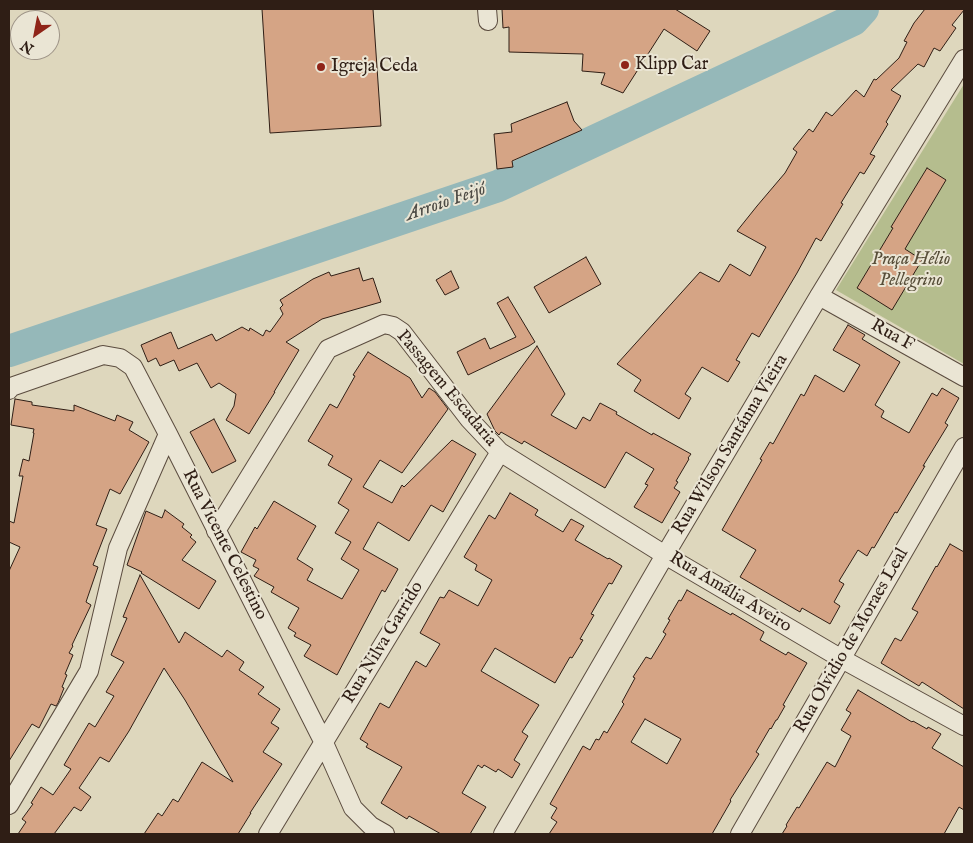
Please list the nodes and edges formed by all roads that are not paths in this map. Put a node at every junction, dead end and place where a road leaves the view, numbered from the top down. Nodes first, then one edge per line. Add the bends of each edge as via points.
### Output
1 (963, 65) edge
2 (819, 296) junction
3 (964, 377) edge
4 (9, 390) edge
5 (168, 434) junction
6 (964, 447) edge
7 (500, 452) junction
8 (216, 531) junction
9 (665, 555) junction
10 (842, 660) junction
11 (964, 726) edge
12 (324, 743) junction
13 (9, 805) edge
14 (268, 834) edge
15 (385, 834) edge
16 (503, 834) edge
17 (740, 834) edge

1 - 2 street, Rua Wilson Santánna Vieira
2 - 3 street, Rua F
2 - 9 street, Rua Wilson Santánna Vieira
4 - 5 street, Rua Vicente Celestino via 103,355 120,358 133,367
5 - 8 street, Rua Vicente Celestino
5 - 13 street via 118,548 89,671
6 - 10 street, Rua Olvidio de Moraes Leal
7 - 8 street, Passagem Escadaria via 469,419 402,332 384,324 328,349
7 - 9 street, Rua Amália Aveiro
7 - 12 street, Rua Nilva Garrido
8 - 12 street, Rua Vicente Celestino
9 - 10 street, Rua Amália Aveiro
9 - 16 street, Rua Wilson Santánna Vieira
10 - 11 street, Rua Amália Aveiro
10 - 17 street, Rua Olvidio de Moraes Leal
12 - 14 street, Rua Nilva Garrido
12 - 15 street, Rua Vicente Celestino via 353,808 371,826

